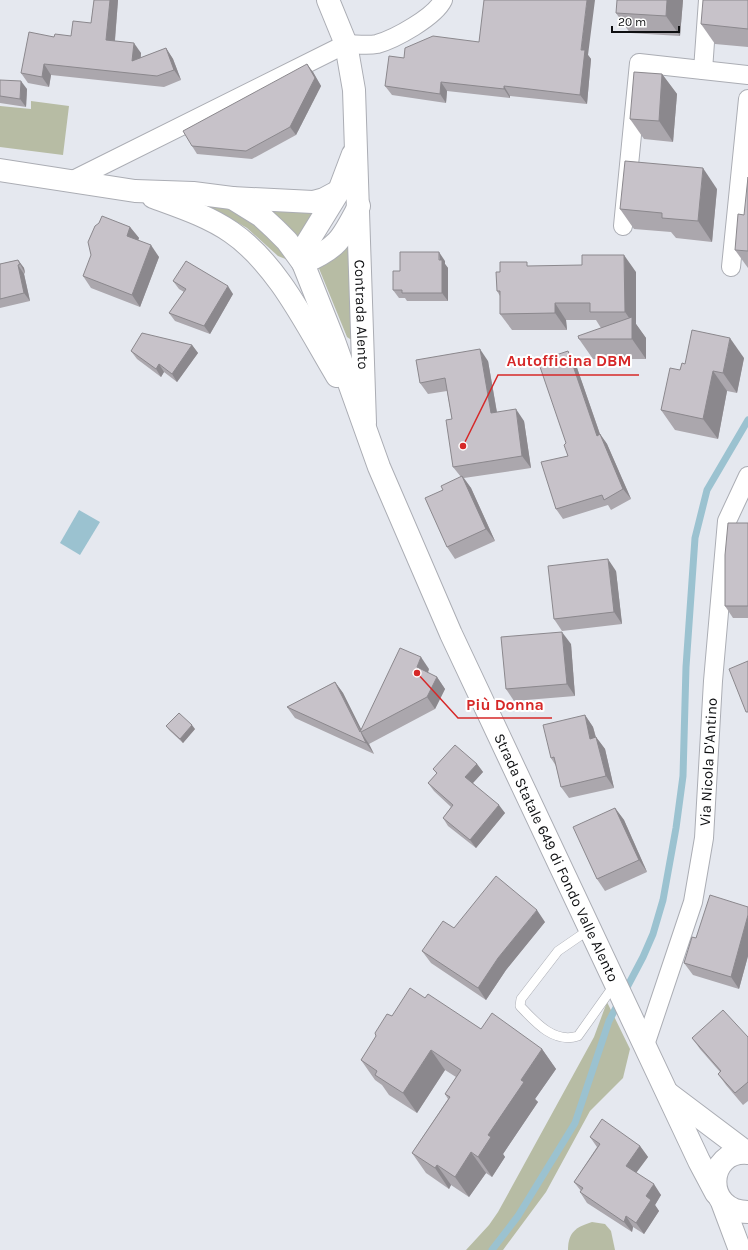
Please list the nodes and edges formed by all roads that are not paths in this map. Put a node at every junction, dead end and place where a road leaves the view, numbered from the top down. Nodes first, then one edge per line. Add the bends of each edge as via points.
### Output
1 (328, 0) edge
2 (443, 0) edge
3 (708, 0) edge
4 (346, 44) junction
5 (703, 70) junction
6 (748, 75) edge
7 (748, 99) edge
8 (357, 141) junction
9 (0, 170) edge
10 (71, 181) junction
11 (135, 191) junction
12 (339, 191) junction
13 (232, 198) junction
14 (359, 205) junction
15 (623, 226) edge
16 (258, 255) junction
17 (303, 263) junction
18 (731, 267) dead end
19 (299, 313) junction
20 (365, 424) junction
21 (748, 476) edge
22 (590, 929) junction
23 (612, 975) junction
24 (645, 1045) junction
25 (666, 1091) junction
26 (747, 1152) edge
27 (719, 1197) junction
28 (748, 1212) edge
29 (740, 1250) edge

1 - 4 main road, Contrada Alento
2 - 4 street via 418,24 399,36 375,44
3 - 5 street
4 - 8 main road, Contrada Alento via 354,90
4 - 10 street
5 - 6 street
5 - 15 street via 639,63
7 - 18 street
8 - 12 main road, Contrada Alento
8 - 14 main road, Contrada Alento
9 - 10 main road, Strada Statale 649 di Fondo Valle Alento
10 - 11 main road, Strada Statale 649 di Fondo Valle Alento
11 - 13 main road, Strada Statale 649 di Fondo Valle Alento via 193,193
11 - 16 main road, Strada Statale 649 di Fondo Valle Alento via 189,210 221,225
12 - 13 main road via 313,202
12 - 17 main road, Contrada Alento via 307,243
13 - 17 main road, Strada Statale 649 di Fondo Valle Alento via 261,216 287,241
14 - 17 main road, Contrada Alento via 348,228 334,246
14 - 20 main road, Contrada Alento
16 - 17 main road, Strada Statale 649 di Fondo Valle Alento via 280,264
16 - 19 main road, Strada Statale 649 di Fondo Valle Alento
17 - 19 main road, Strada Statale 649 di Fondo Valle Alento via 298,288
17 - 20 main road, Strada Statale 649 di Fondo Valle Alento
19 - 20 main road, Strada Statale 649 di Fondo Valle Alento
20 - 22 main road, Strada Statale 649 di Fondo Valle Alento via 380,467 454,641
21 - 24 street, Via Nicola D'Antino via 727,520 713,681 704,838 693,902
22 - 23 main road, Strada Statale 649 di Fondo Valle Alento
22 - 23 lane via 558,951 521,998 520,1006 535,1022 555,1036 568,1039 578,1036
23 - 24 main road, Strada Statale 649 di Fondo Valle Alento
24 - 25 main road, Strada Statale 649 di Fondo Valle Alento
25 - 26 main road, Strada Statale 649 di Fondo Valle Alento
25 - 27 main road, Strada Statale 649 di Fondo Valle Alento
26 - 27 main road via 736,1153 720,1164 715,1183
27 - 28 main road via 730,1208
27 - 29 main road, Strada Statale 649 di Fondo Valle Alento

